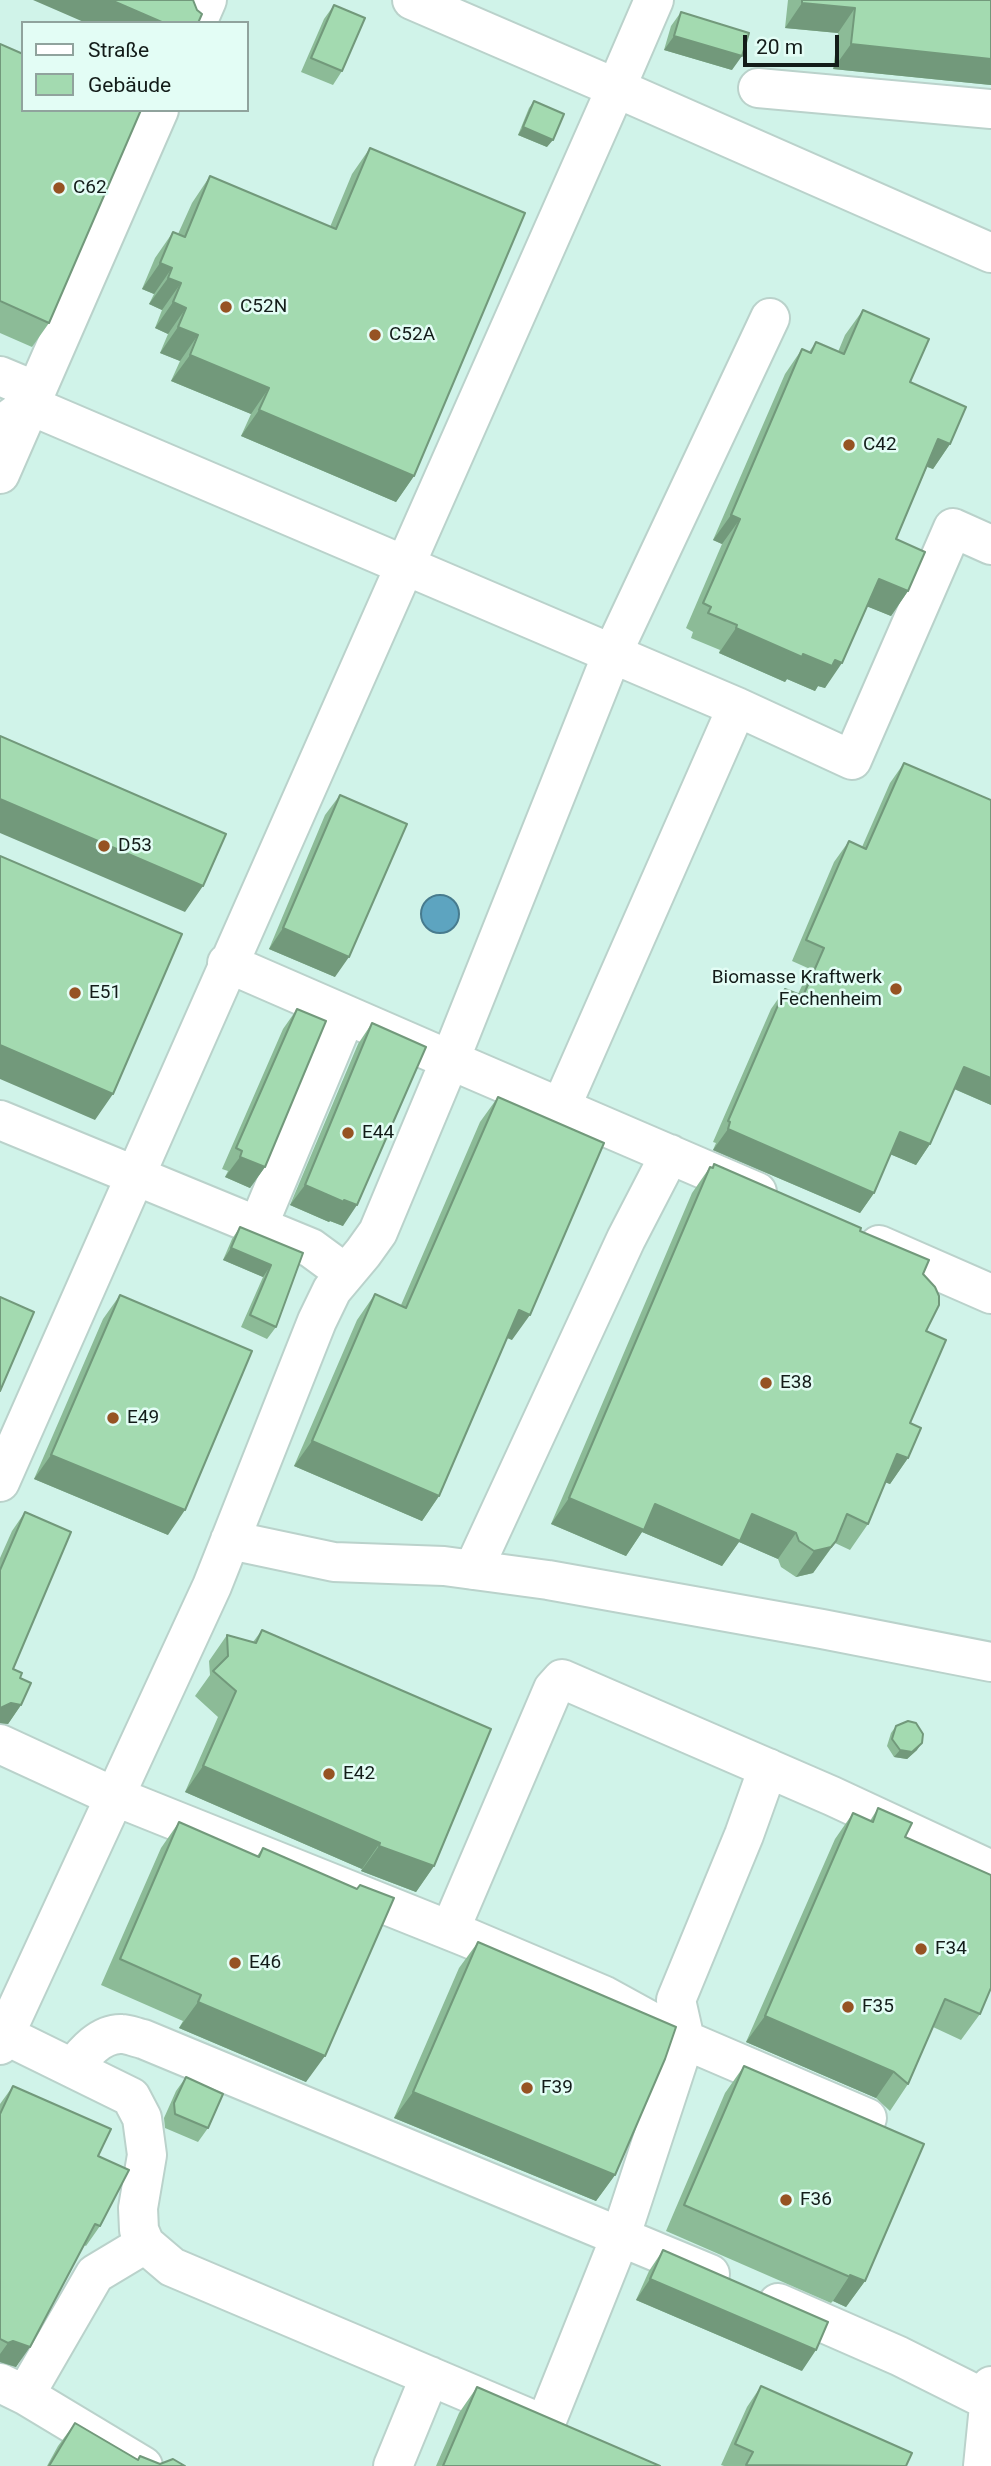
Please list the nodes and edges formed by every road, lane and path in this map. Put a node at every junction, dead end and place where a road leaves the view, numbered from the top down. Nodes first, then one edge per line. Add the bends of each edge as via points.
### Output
1 (208, 0) edge
2 (412, 0) edge
3 (654, 0) edge
4 (198, 21) edge
5 (758, 88) dead end
6 (616, 89) junction
7 (991, 109) edge
8 (158, 112) edge
9 (991, 253) edge
10 (770, 318) dead end
11 (0, 376) edge
12 (22, 407) edge
13 (0, 474) edge
14 (991, 545) edge
15 (404, 566) junction
16 (612, 654) junction
17 (737, 708) junction
18 (227, 963) junction
19 (346, 1014) junction
20 (450, 1060) junction
21 (561, 1107) junction
22 (0, 1121) edge
23 (670, 1154) junction
24 (135, 1175) junction
25 (793, 1208) edge
26 (258, 1226) junction
27 (843, 1230) edge
28 (345, 1273) junction
29 (991, 1294) edge
30 (0, 1482) edge
31 (230, 1540) junction
32 (473, 1570) junction
33 (991, 1662) edge
34 (0, 1744) edge
35 (768, 1768) junction
36 (115, 1794) junction
37 (991, 1870) edge
38 (450, 1930) junction
39 (2, 2040) edge
40 (685, 2040) junction
41 (73, 2068) junction
42 (867, 2118) edge
43 (621, 2235) junction
44 (145, 2244) junction
45 (430, 2376) junction
46 (13, 2389) edge
47 (990, 2393) edge
48 (545, 2425) junction
49 (582, 2440) edge
50 (143, 2466) edge
51 (393, 2466) edge
52 (983, 2466) edge

1 - 4 lane
2 - 6 lane
3 - 6 lane
5 - 7 lane
6 - 9 lane
6 - 15 lane
8 - 12 lane
10 - 16 lane
11 - 12 lane
12 - 13 lane
12 - 15 lane
14 - 17 lane via 953,528 852,760
15 - 16 lane
15 - 18 lane
16 - 17 lane
16 - 20 lane
17 - 21 lane
18 - 19 lane
18 - 24 lane
19 - 20 lane
19 - 26 lane
20 - 21 lane
20 - 28 lane via 378,1232
21 - 23 lane
22 - 24 lane
23 - 25 lane
23 - 32 lane
24 - 26 lane
24 - 30 lane
26 - 28 lane via 311,1248
27 - 29 lane
28 - 31 lane via 332,1290 299,1362
31 - 32 lane via 334,1562
31 - 36 lane
32 - 33 lane
34 - 36 lane
35 - 37 lane
35 - 38 lane via 562,1679 553,1689
35 - 40 lane via 676,2000
36 - 38 lane
36 - 39 lane
38 - 40 lane via 603,1995
39 - 41 lane
40 - 42 lane
40 - 43 lane
41 - 43 lane via 101,2040 121,2033 144,2039
41 - 44 lane via 131,2097 142,2118 147,2155 138,2208
43 - 47 lane
43 - 48 lane
44 - 45 lane via 172,2267
44 - 46 lane via 95,2274
45 - 48 lane
45 - 51 lane
46 - 50 lane
47 - 52 lane
48 - 49 lane

